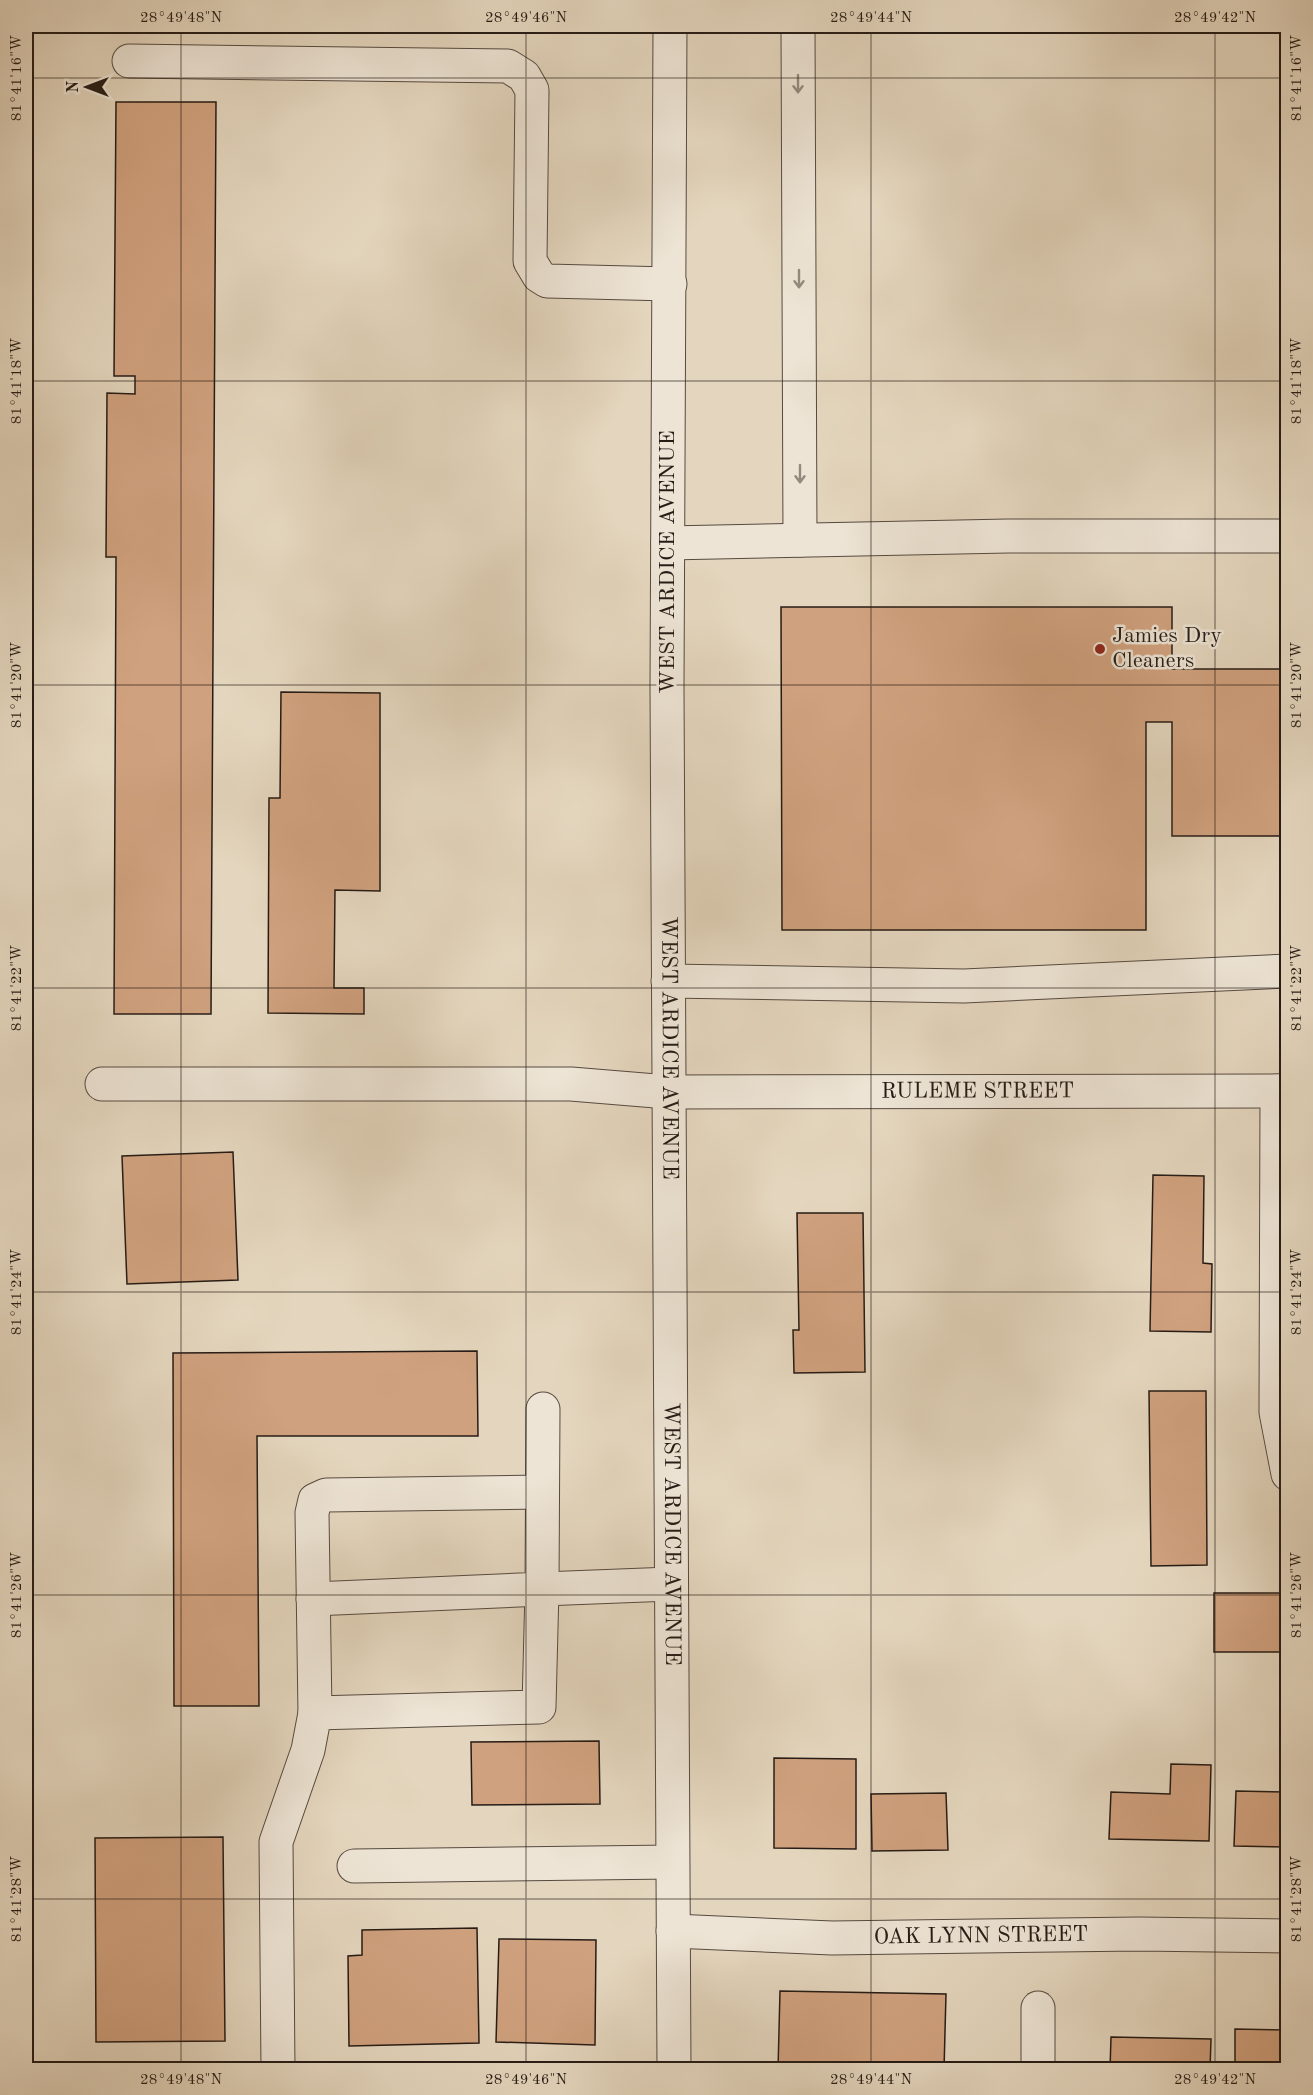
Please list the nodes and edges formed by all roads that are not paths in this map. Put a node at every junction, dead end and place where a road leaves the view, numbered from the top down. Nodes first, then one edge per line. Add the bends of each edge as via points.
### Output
1 (670, 26) edge
2 (798, 26) edge
3 (129, 61) dead end
4 (670, 284) junction
5 (1287, 536) edge
6 (800, 540) junction
7 (668, 543) junction
8 (1287, 971) edge
9 (668, 981) junction
10 (102, 1084) dead end
11 (1282, 1091) edge
12 (668, 1092) junction
13 (543, 1409) dead end
14 (1287, 1474) edge
15 (542, 1492) junction
16 (671, 1584) junction
17 (542, 1589) junction
18 (313, 1599) junction
19 (315, 1713) junction
20 (672, 1862) junction
21 (354, 1866) dead end
22 (673, 1931) junction
23 (1287, 1936) edge
24 (1038, 2008) dead end
25 (278, 2070) edge
26 (674, 2070) edge
27 (1038, 2070) edge

1 - 4 street, WEST ARDICE AVENUE
2 -> 6 street
3 - 4 street via 508,66 524,76 532,90 530,261 539,276 547,281
4 - 7 street, WEST ARDICE AVENUE
5 - 6 street
6 - 7 street
7 - 9 street, WEST ARDICE AVENUE
8 - 9 street via 964,986
9 - 12 street, WEST ARDICE AVENUE
10 - 12 street, RULEME STREET via 571,1084
11 - 12 street, RULEME STREET
11 - 14 street via 1276,1412
12 - 16 street, WEST ARDICE AVENUE
13 - 15 street
15 - 17 street
15 - 18 street via 326,1495 315,1500
16 - 17 street
16 - 20 street, WEST ARDICE AVENUE
17 - 18 street
17 - 19 street via 539,1707
18 - 19 street
19 - 25 street via 308,1750 276,1842
20 - 21 street
20 - 22 street, WEST ARDICE AVENUE
22 - 23 street, OAK LYNN STREET via 832,1938
22 - 26 street, WEST ARDICE AVENUE
24 - 27 street

